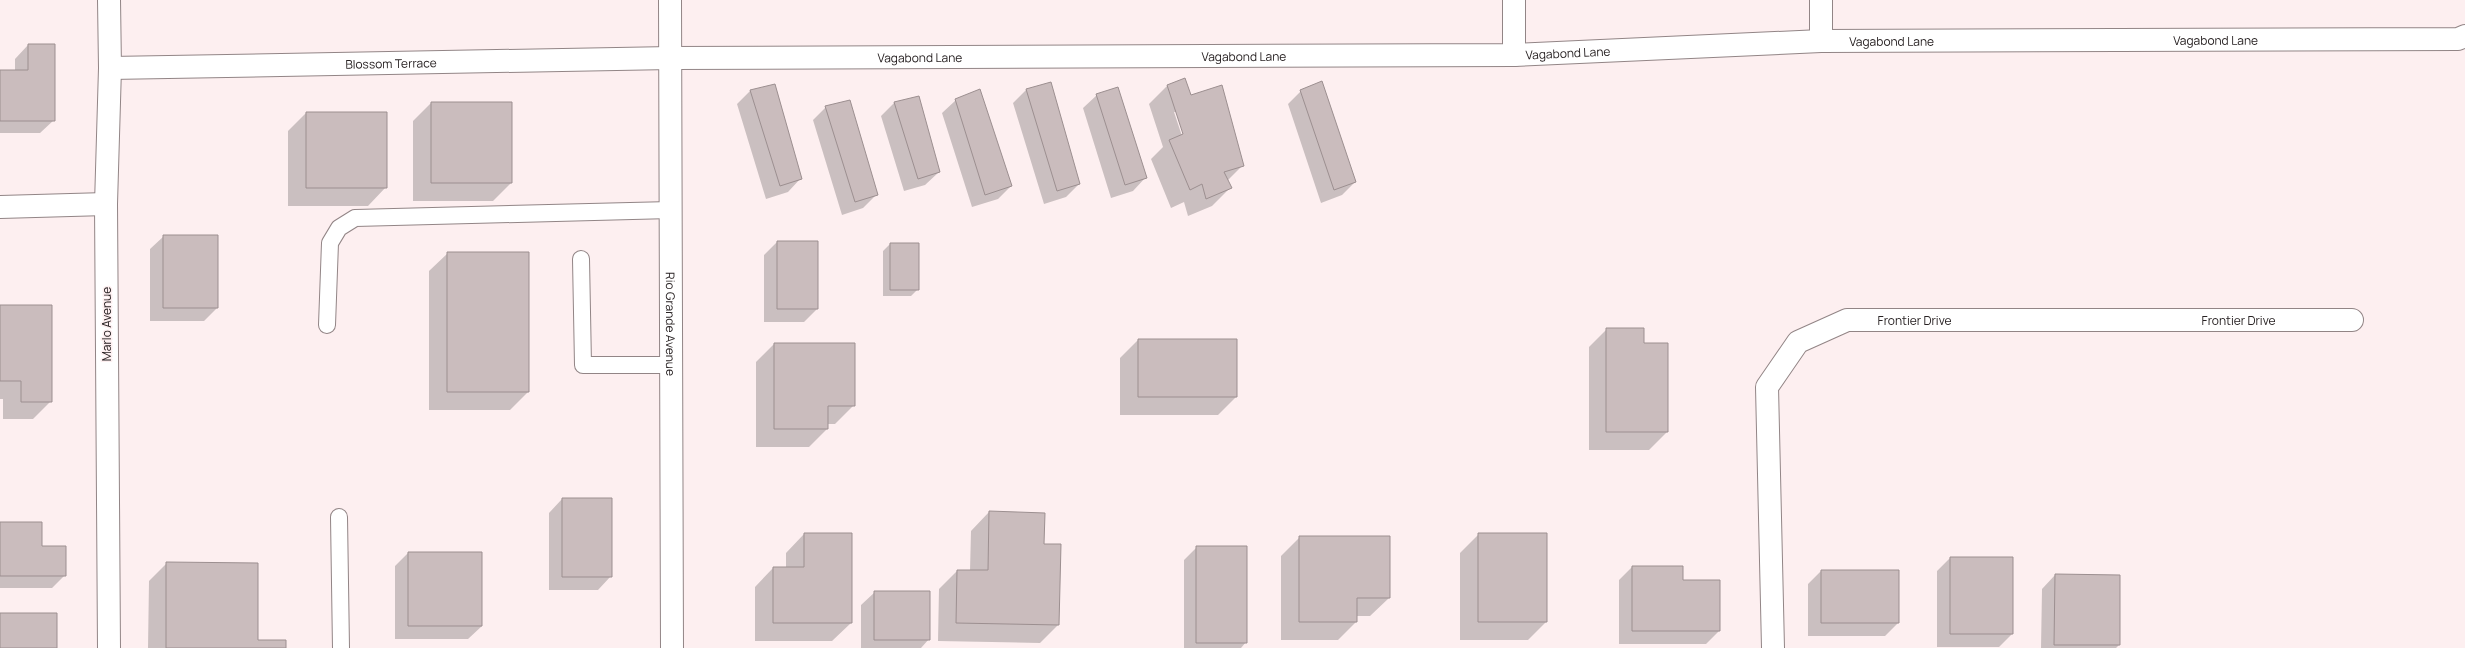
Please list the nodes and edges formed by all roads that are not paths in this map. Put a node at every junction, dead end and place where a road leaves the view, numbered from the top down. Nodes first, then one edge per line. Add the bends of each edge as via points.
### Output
1 (109, 0) edge
2 (670, 0) edge
3 (1514, 0) edge
4 (1821, 0) edge
5 (2465, 36) edge
6 (1821, 42) junction
7 (1514, 55) junction
8 (671, 58) junction
9 (110, 68) junction
10 (106, 204) junction
11 (0, 207) edge
12 (671, 210) junction
13 (581, 259) dead end
14 (2352, 320) dead end
15 (327, 326) dead end
16 (672, 365) junction
17 (339, 517) dead end
18 (109, 648) edge
19 (341, 648) edge
20 (672, 648) edge
21 (1773, 648) edge

1 - 9 street, Marlo Avenue
2 - 8 street, Rio Grande Avenue
3 - 7 street
4 - 6 street
5 - 6 street, Vagabond Lane
6 - 7 street, Vagabond Lane
7 - 8 street, Vagabond Lane
8 - 9 street, Blossom Terrace
8 - 12 street, Rio Grande Avenue
9 - 10 street, Marlo Avenue
10 - 11 street
10 - 18 street, Marlo Avenue
12 - 15 lane via 355,218 339,228 330,244
12 - 16 street, Rio Grande Avenue
13 - 16 lane via 583,365
14 - 21 street, Frontier Drive via 1847,320 1798,342 1767,387
16 - 20 street, Rio Grande Avenue
17 - 19 lane

